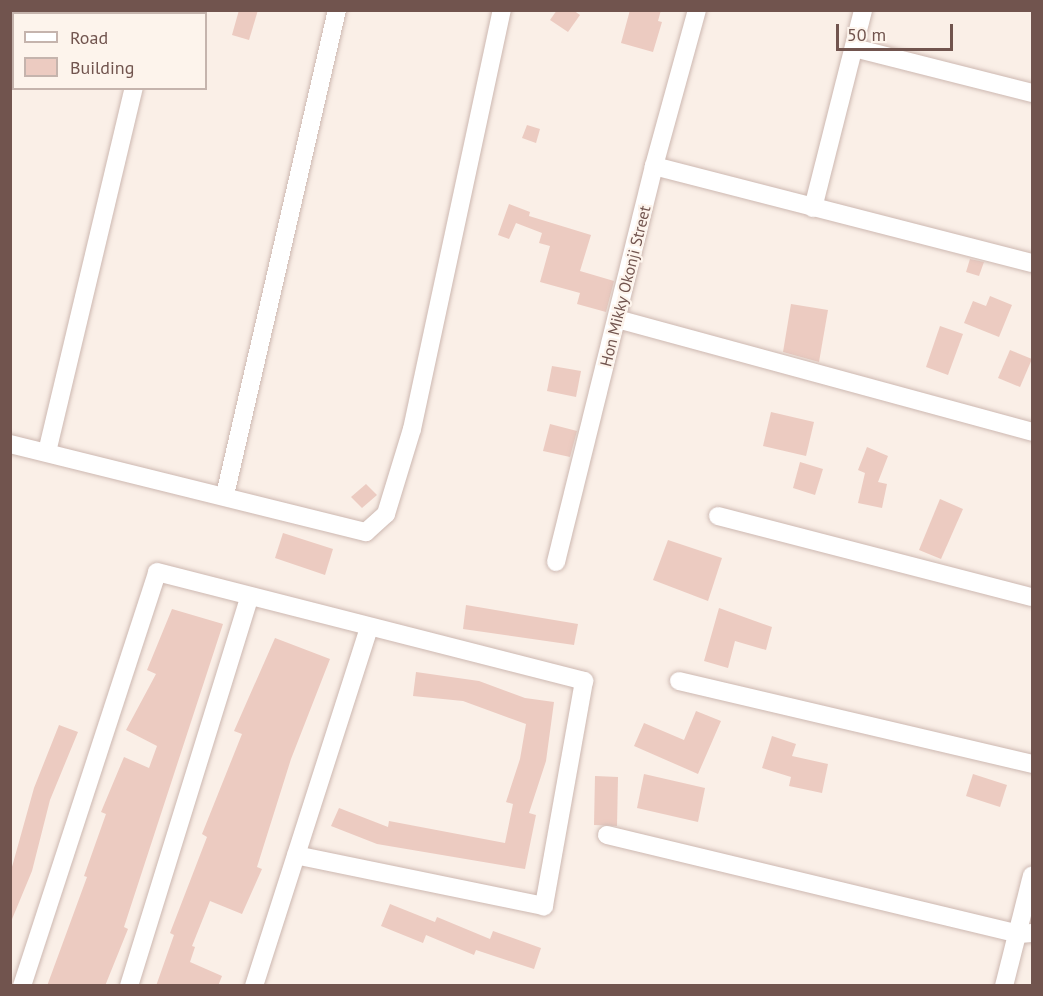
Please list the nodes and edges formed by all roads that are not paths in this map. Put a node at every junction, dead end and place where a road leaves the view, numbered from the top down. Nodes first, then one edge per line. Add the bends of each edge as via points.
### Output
1 (337, 10) edge
2 (502, 10) edge
3 (697, 10) edge
4 (863, 10) edge
5 (854, 48) junction
6 (134, 90) edge
7 (1032, 93) edge
8 (654, 166) junction
9 (813, 208) junction
10 (1032, 263) edge
11 (617, 319) junction
12 (1032, 432) edge
13 (10, 444) edge
14 (47, 452) junction
15 (225, 495) junction
16 (718, 516) dead end
17 (556, 562) dead end
18 (250, 596) junction
19 (1032, 597) edge
20 (369, 628) junction
21 (679, 681) dead end
22 (1032, 764) edge
23 (607, 835) dead end
24 (296, 855) junction
25 (1032, 874) edge
26 (1026, 933) edge
27 (22, 986) edge
28 (129, 986) edge
29 (254, 986) edge
30 (1004, 986) edge

1 - 15 street
2 - 15 street via 412,429 386,514 366,532
3 - 8 street, Hon Mikky Okonji Street
4 - 5 street
5 - 7 street
5 - 9 street
6 - 14 street
8 - 9 street
8 - 11 street, Hon Mikky Okonji Street
9 - 10 street
11 - 12 street
11 - 17 street, Hon Mikky Okonji Street
13 - 14 street
14 - 15 street
16 - 19 street
18 - 20 street
18 - 27 street via 158,572
18 - 28 street
20 - 24 street
20 - 24 street via 584,681 544,906
21 - 22 street
23 - 26 street
24 - 29 street
25 - 26 street
26 - 30 street

